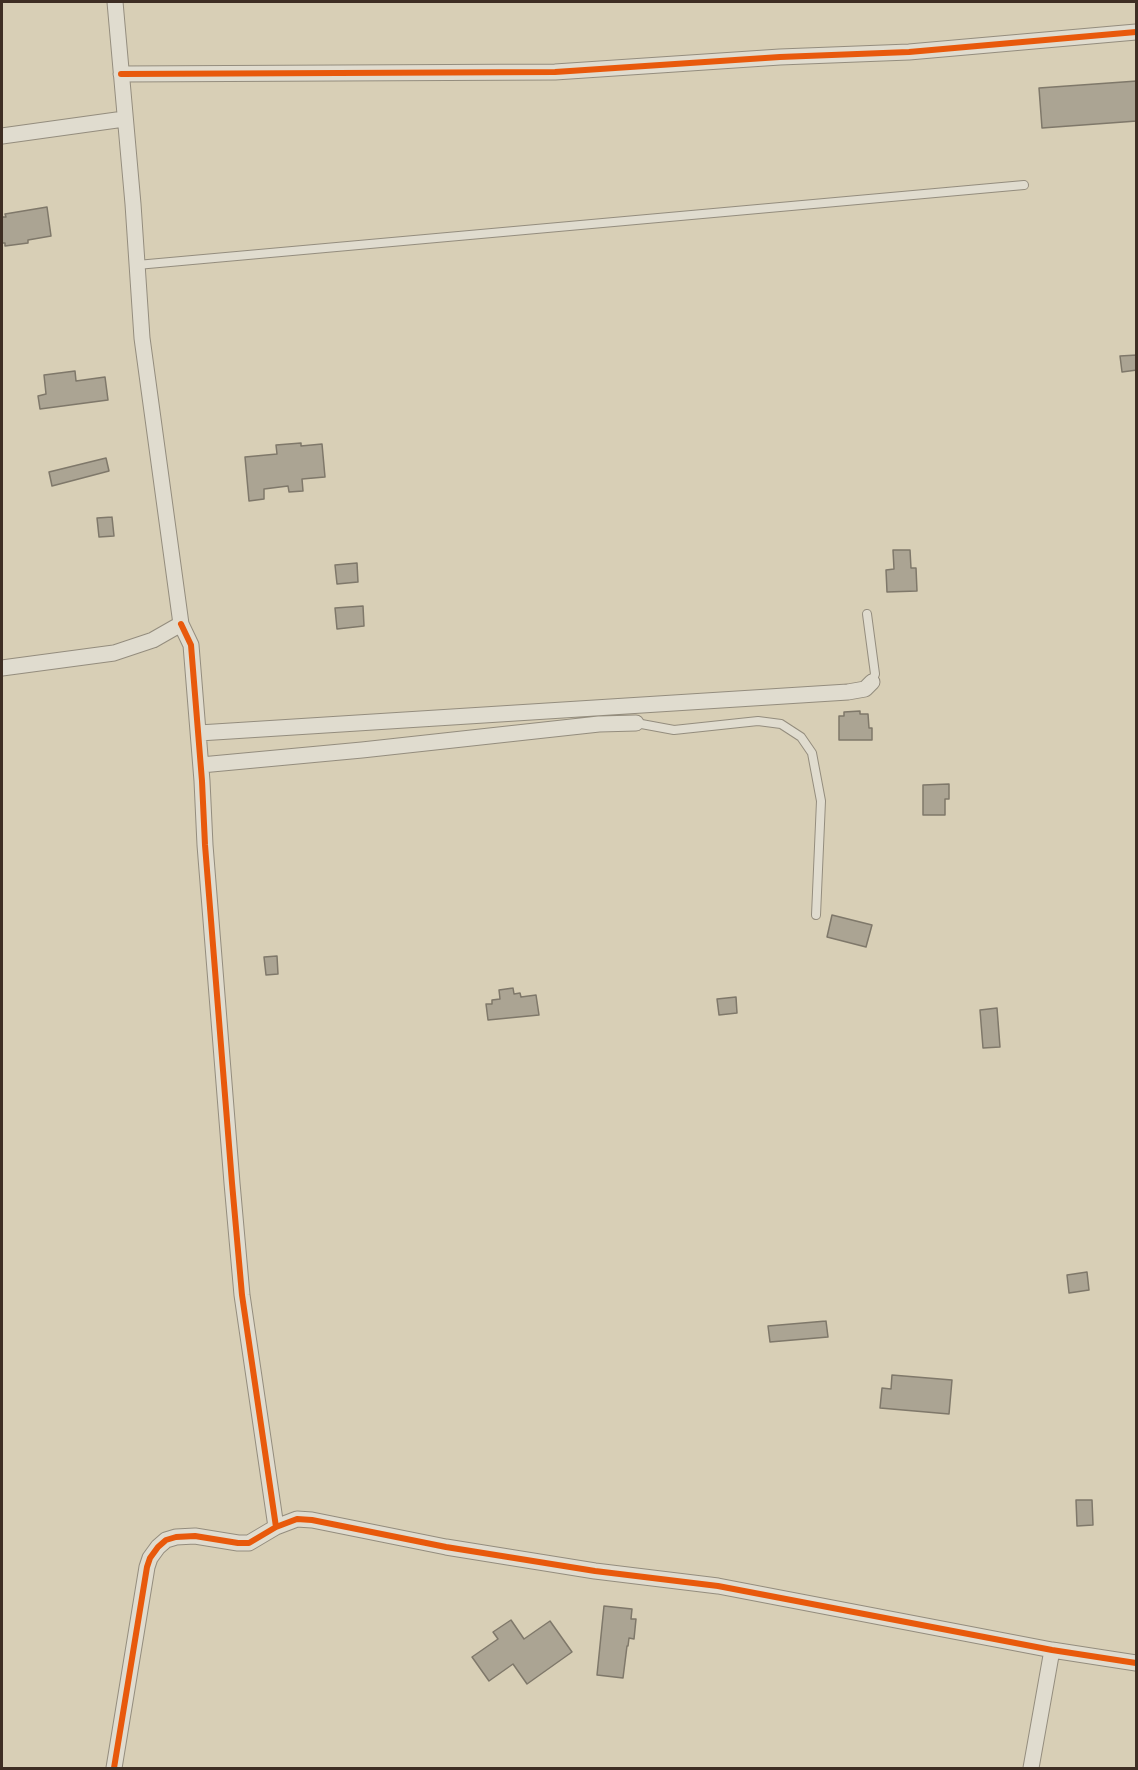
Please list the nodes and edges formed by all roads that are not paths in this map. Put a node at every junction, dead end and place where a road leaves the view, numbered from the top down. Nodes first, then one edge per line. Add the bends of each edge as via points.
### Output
1 (115, 2) edge
2 (1137, 32) edge
3 (121, 74) junction
4 (124, 119) junction
5 (2, 136) edge
6 (1024, 185) dead end
7 (137, 265) junction
8 (867, 614) dead end
9 (181, 624) junction
10 (2, 668) edge
11 (872, 682) joint
12 (636, 723) joint
13 (199, 733) junction
14 (201, 765) junction
15 (816, 915) dead end
16 (276, 1527) junction
17 (1052, 1650) junction
18 (1137, 1664) edge
19 (114, 1768) edge
20 (1031, 1768) edge

1 - 3 street
2 - 3 street via 909,52 555,72
3 - 4 street
4 - 5 street
4 - 7 street
6 - 7 lane
7 - 9 street via 142,338
8 - 11 lane via 875,674
9 - 10 street via 153,640 114,653
9 - 13 street via 191,645
11 - 13 street via 848,692
12 - 14 street
12 - 15 lane via 674,730 758,721 781,724 801,737 813,753 821,801
13 - 14 street
14 - 16 street via 242,1295
16 - 17 street via 297,1519 312,1520 446,1547 718,1586
16 - 19 street via 249,1543 176,1537 166,1540 150,1558
17 - 18 street
17 - 20 street

